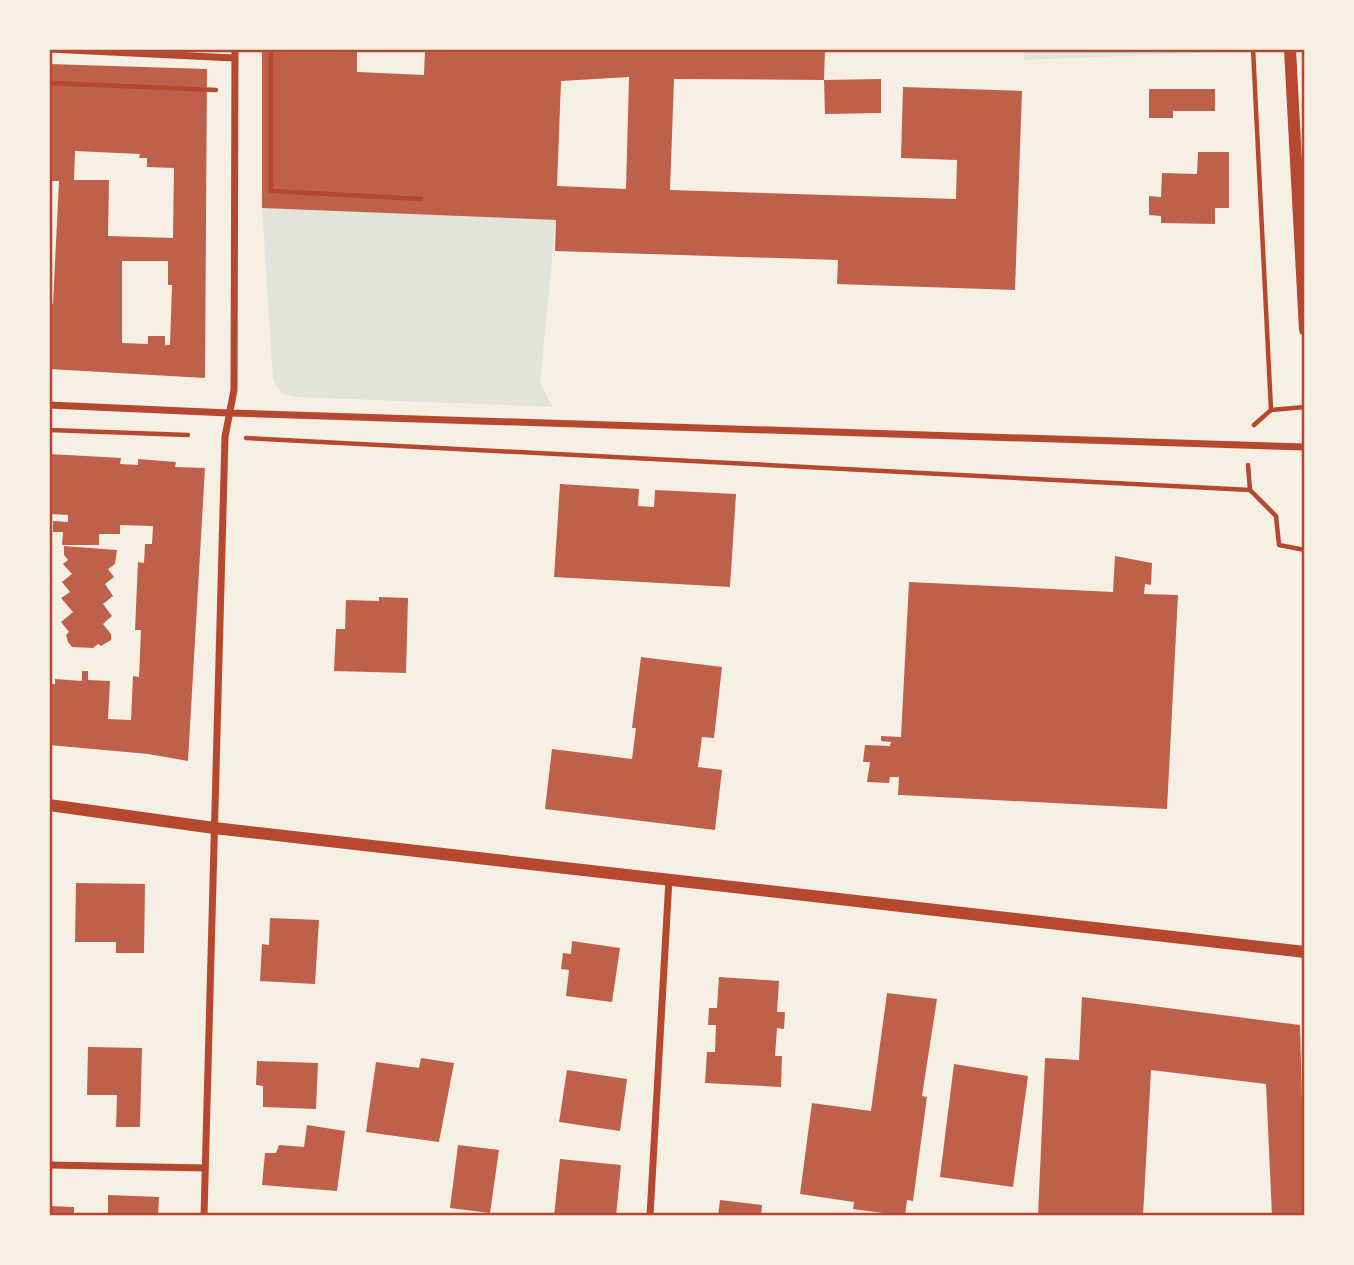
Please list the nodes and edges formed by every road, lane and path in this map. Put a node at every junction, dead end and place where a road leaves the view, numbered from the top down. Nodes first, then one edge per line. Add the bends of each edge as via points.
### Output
1 (49, 49) edge
2 (234, 49) edge
3 (271, 49) edge
4 (1253, 49) edge
5 (1290, 49) edge
6 (234, 58) junction
7 (49, 83) edge
8 (234, 91) junction
9 (421, 199) dead end
10 (1305, 330) edge
11 (49, 405) edge
12 (1305, 407) edge
13 (1272, 410) junction
14 (229, 413) junction
15 (49, 430) edge
16 (225, 437) junction
17 (1247, 445) junction
18 (1305, 447) edge
19 (1250, 490) junction
20 (1305, 550) edge
21 (49, 804) edge
22 (214, 828) junction
23 (669, 879) junction
24 (1305, 952) edge
25 (49, 1165) edge
26 (205, 1168) junction
27 (204, 1216) edge
28 (650, 1216) edge

1 - 6 street
2 - 6 street
3 - 9 path via 271,191
4 - 13 path
5 - 10 street
6 - 8 street
7 - 8 path
8 - 14 street via 234,390
11 - 14 street
12 - 13 path
13 - 17 path via 1245,433
14 - 16 street
14 - 17 street
15 - 16 path
16 - 19 path
16 - 22 street
17 - 18 street
17 - 19 path
19 - 20 path via 1276,516 1279,545
21 - 22 street
22 - 23 street
22 - 26 street
23 - 24 street
23 - 28 street
25 - 26 street
26 - 27 street

